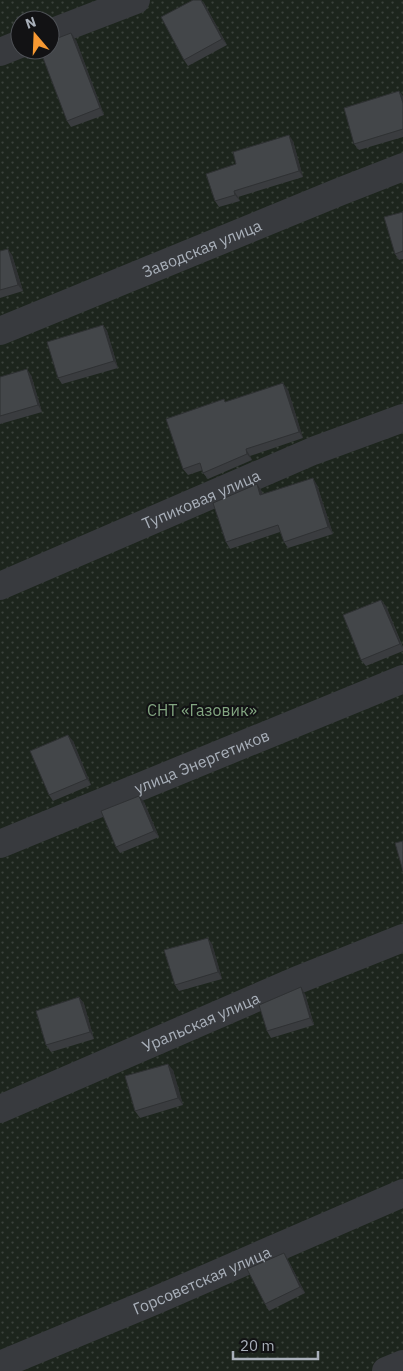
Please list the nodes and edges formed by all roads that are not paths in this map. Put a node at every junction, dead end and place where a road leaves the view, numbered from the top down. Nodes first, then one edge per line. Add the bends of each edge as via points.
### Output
1 (136, 0) edge
2 (60, 29) edge
3 (403, 167) edge
4 (0, 331) edge
5 (403, 418) edge
6 (0, 586) edge
7 (403, 679) edge
8 (0, 844) edge
9 (403, 938) edge
10 (0, 1109) edge
11 (403, 1193) edge
12 (403, 1364) edge
13 (0, 1365) edge
14 (386, 1371) edge

1 - 2 lane
3 - 4 lane, Заводская улица
5 - 6 lane, Тупиковая улица via 313,451
7 - 8 lane, улица Энергетиков
9 - 10 lane, Уральская улица via 295,981
11 - 13 lane, Горсоветская улица
12 - 14 lane

